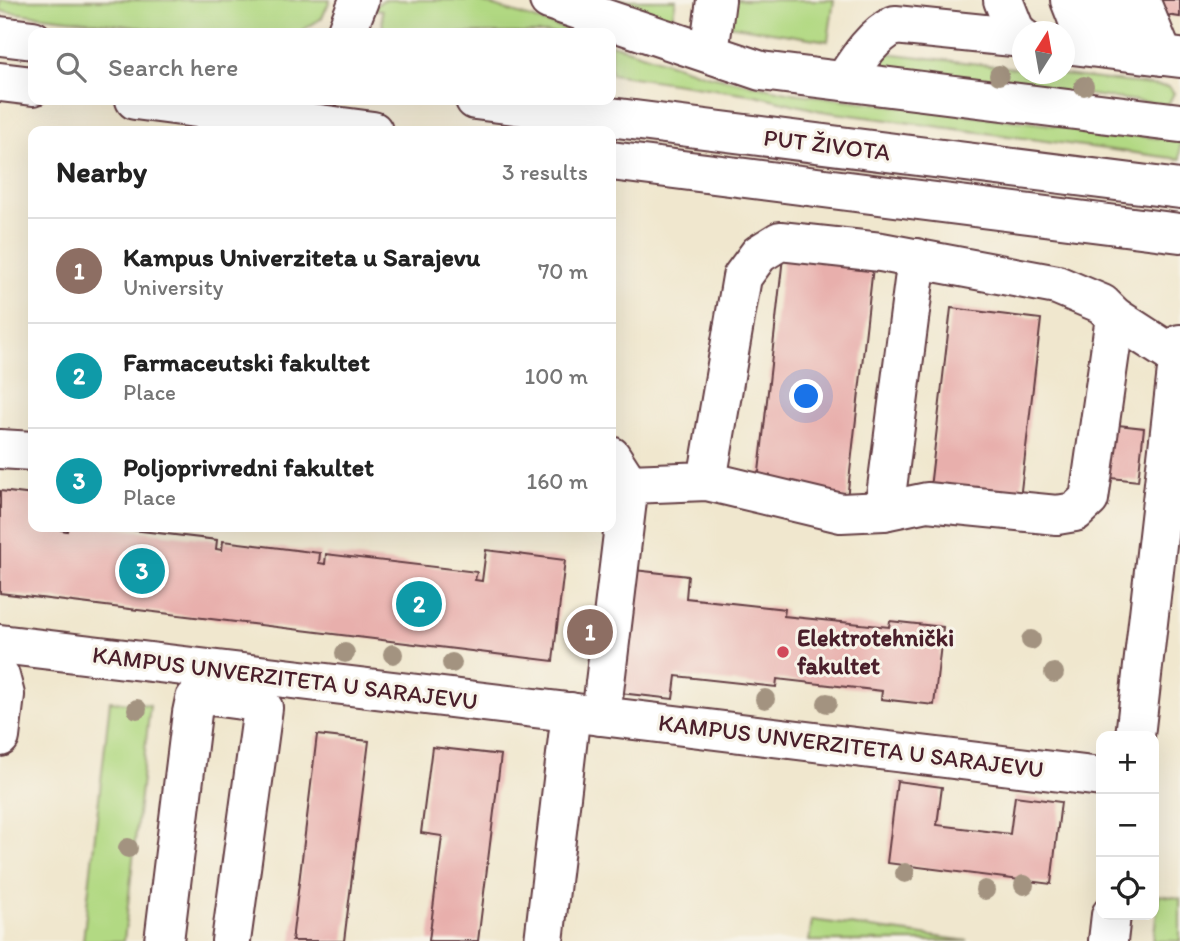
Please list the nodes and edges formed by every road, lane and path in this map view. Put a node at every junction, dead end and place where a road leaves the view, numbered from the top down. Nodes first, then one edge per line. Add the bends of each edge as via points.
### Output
1 (359, 0) edge
2 (549, 0) edge
3 (716, 0) edge
4 (1025, 0) edge
5 (1048, 0) edge
6 (1070, 0) edge
7 (1088, 0) edge
8 (1105, 0) edge
9 (1120, 0) edge
10 (1140, 0) edge
11 (1160, 0) edge
12 (1035, 21) edge
13 (1044, 21) edge
14 (1052, 21) edge
15 (1058, 21) edge
16 (1064, 21) edge
17 (1070, 21) edge
18 (1075, 22) edge
19 (1075, 24) edge
20 (348, 28) edge
21 (1012, 31) edge
22 (0, 36) edge
23 (28, 39) edge
24 (709, 53) junction
25 (844, 81) junction
26 (0, 82) edge
27 (28, 85) edge
28 (208, 105) edge
29 (515, 105) edge
30 (326, 113) edge
31 (1180, 122) edge
32 (360, 126) edge
33 (616, 163) edge
34 (1180, 189) edge
35 (1180, 233) edge
36 (917, 258) junction
37 (1115, 317) junction
38 (1179, 354) edge
39 (0, 449) edge
40 (28, 451) edge
41 (620, 470) edge
42 (706, 481) junction
43 (884, 511) junction
44 (617, 523) edge
45 (616, 532) edge
46 (0, 643) edge
47 (0, 676) edge
48 (586, 714) junction
49 (1136, 731) edge
50 (0, 737) edge
51 (1096, 776) edge
52 (1110, 920) edge
53 (164, 941) edge
54 (231, 941) edge
55 (544, 941) edge
56 (1108, 941) edge

1 - 20 street
2 - 24 street
3 - 24 street
4 - 12 street
5 - 13 street
6 - 14 street
7 - 15 street
8 - 16 street
9 - 17 street
10 - 18 street
11 - 19 street
21 - 25 street via 895,25 859,58
22 - 23 street
24 - 25 street via 761,71
25 - 31 street
26 - 27 street
28 - 30 street
29 - 34 street, PUT ŽIVOTA
30 - 32 street
33 - 35 street, PUT ŽIVOTA
36 - 37 street via 1057,285 1102,304
36 - 42 street via 780,240 759,254 742,277
36 - 43 street
37 - 38 street
37 - 43 street via 1089,499 1075,512 1057,515 927,502
38 - 49 street
39 - 40 street
41 - 42 street
41 - 44 street
42 - 43 street via 841,513
45 - 48 street
46 - 48 street, KAMPUS UNVERZITETA U SARAJEVU
47 - 50 street via 5,695
48 - 51 street, KAMPUS UNVERZITETA U SARAJEVU
48 - 55 street
52 - 56 street
53 - 54 street via 192,713 195,699 204,695 257,702 263,708

